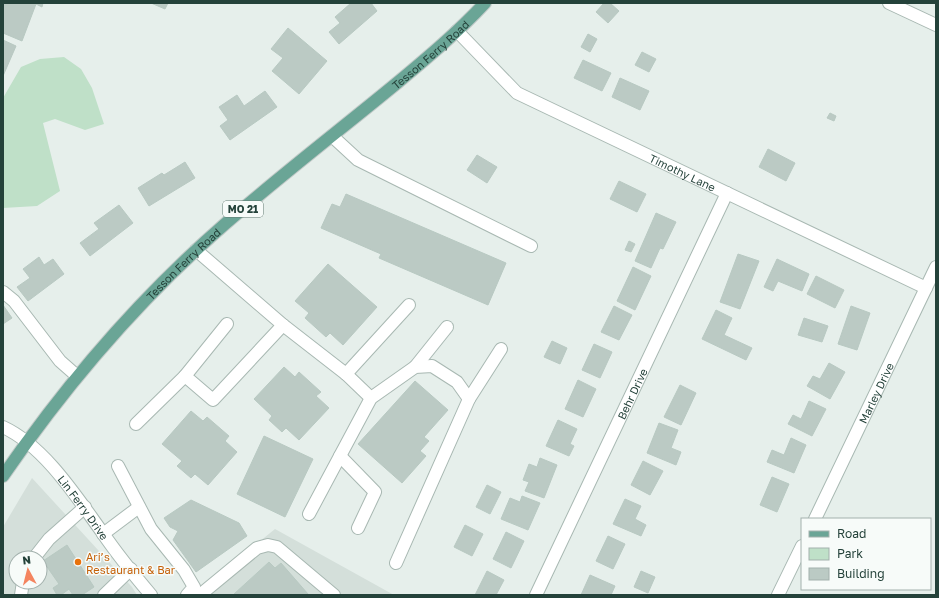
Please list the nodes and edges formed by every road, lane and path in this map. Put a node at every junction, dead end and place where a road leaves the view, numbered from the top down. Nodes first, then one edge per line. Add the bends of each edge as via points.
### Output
1 (485, 3) edge
2 (889, 3) edge
3 (936, 25) edge
4 (457, 31) junction
5 (332, 136) junction
6 (727, 193) junction
7 (531, 246) dead end
8 (196, 250) junction
9 (936, 267) edge
10 (926, 288) junction
11 (3, 292) edge
12 (409, 304) dead end
13 (227, 324) dead end
14 (283, 325) junction
15 (447, 327) dead end
16 (501, 348) dead end
17 (415, 367) junction
18 (346, 374) junction
19 (77, 376) junction
20 (185, 376) junction
21 (371, 398) junction
22 (469, 398) junction
23 (136, 424) dead end
24 (3, 427) edge
25 (27, 441) junction
26 (340, 456) junction
27 (118, 466) dead end
28 (3, 476) edge
29 (85, 507) junction
30 (139, 507) junction
31 (309, 514) dead end
32 (815, 518) edge
33 (358, 528) dead end
34 (103, 534) junction
35 (801, 548) edge
36 (40, 550) edge
37 (396, 564) dead end
38 (131, 569) junction
39 (195, 593) edge
40 (104, 595) edge
41 (151, 595) edge
42 (334, 595) edge
43 (536, 595) edge
44 (778, 595) edge

1 - 4 main road, Tesson Ferry Road / MO 21
2 - 3 street
4 - 5 main road, Tesson Ferry Road / MO 21
4 - 6 street, Timothy Lane via 517,93
5 - 7 street via 358,160
5 - 8 main road, Tesson Ferry Road / MO 21
6 - 10 street, Timothy Lane
6 - 43 street, Behr Drive
8 - 14 street
8 - 19 main road, Tesson Ferry Road / MO 21 via 138,307
9 - 10 street, Marley Drive
10 - 32 street, Marley Drive
11 - 19 street via 14,301 60,361
12 - 18 street
13 - 20 street
14 - 18 street
14 - 20 street via 213,400
15 - 17 street
16 - 22 street
17 - 21 street
17 - 22 street via 432,366 444,372 457,382
18 - 21 street
19 - 25 main road, Tesson Ferry Road / MO 21
20 - 23 street
21 - 26 street
22 - 37 street
24 - 25 street, Lin Ferry Drive
25 - 28 main road, Tesson Ferry Road / MO 21
25 - 29 street, Lin Ferry Drive
26 - 31 street
26 - 33 street via 374,492
27 - 30 street
29 - 34 street, Lin Ferry Drive
29 - 36 street
30 - 34 street
30 - 39 street via 152,529 184,570
34 - 38 street, Lin Ferry Drive
35 - 44 street
38 - 40 street
38 - 41 street, Lin Ferry Drive
39 - 42 street via 258,548 268,545 277,547

